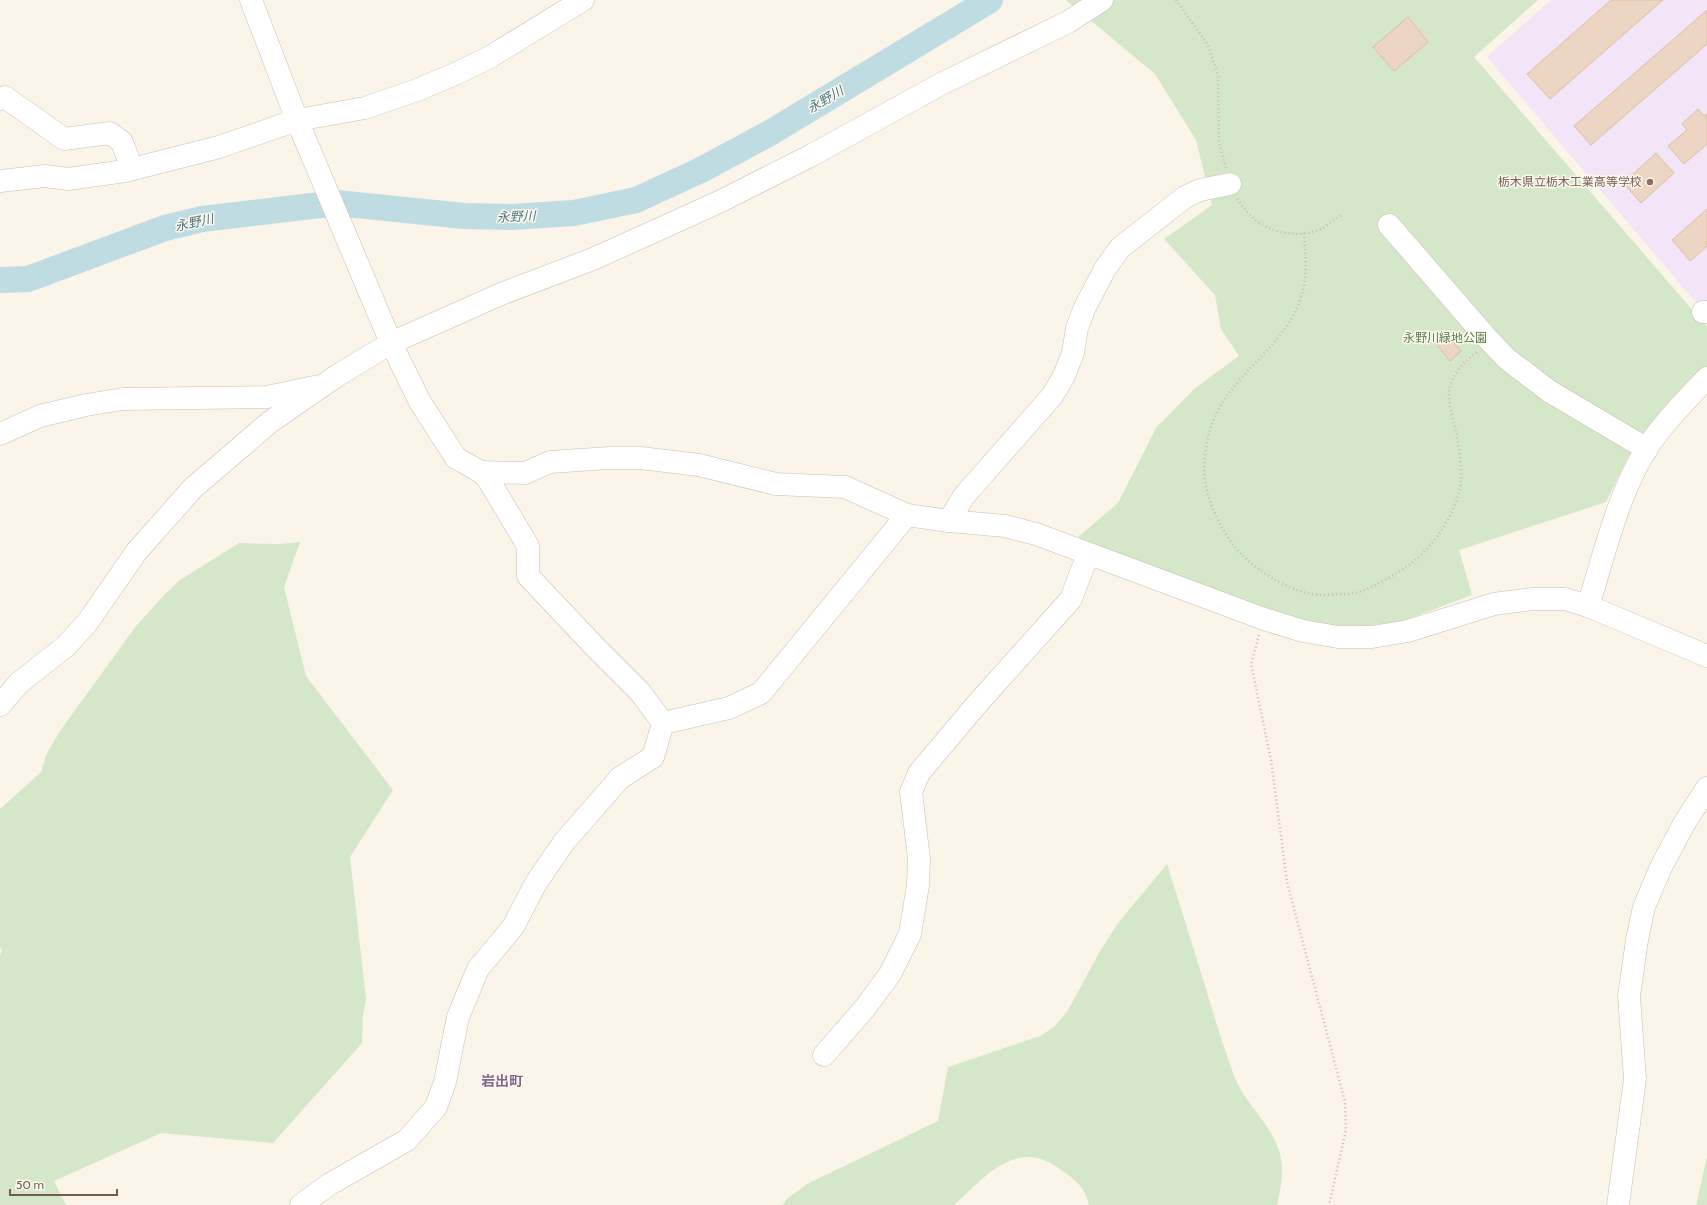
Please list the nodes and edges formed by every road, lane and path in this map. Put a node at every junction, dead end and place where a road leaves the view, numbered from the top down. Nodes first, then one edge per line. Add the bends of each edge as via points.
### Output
1 (251, 0) edge
2 (583, 0) edge
3 (1102, 0) edge
4 (1176, 0) edge
5 (0, 99) edge
6 (296, 120) junction
7 (132, 169) junction
8 (0, 181) edge
9 (1230, 184) junction
10 (1341, 215) dead end
11 (1389, 225) dead end
12 (1304, 233) junction
13 (1490, 342) junction
14 (391, 343) junction
15 (1707, 378) edge
16 (326, 384) junction
17 (0, 434) edge
18 (1647, 449) junction
19 (481, 472) junction
20 (907, 515) junction
21 (949, 522) junction
22 (1088, 554) junction
23 (1588, 606) junction
24 (1264, 619) junction
25 (1707, 656) edge
26 (0, 705) edge
27 (663, 723) junction
28 (1707, 788) edge
29 (824, 1055) dead end
30 (301, 1205) edge
31 (1329, 1205) edge
32 (1618, 1205) edge

1 - 6 street
2 - 6 street via 513,44 456,74 365,108
3 - 14 street via 1068,22 941,84 719,202 593,259 501,294
4 - 9 path via 1208,45 1218,75 1219,142
5 - 7 street via 4,97 64,139 110,133 122,142
6 - 7 street via 219,147
6 - 14 street
7 - 8 street via 68,179 45,176
9 - 12 path via 1236,197 1254,219 1291,235
9 - 21 street via 1200,190 1184,197 1120,248 1105,269 1085,308 1077,328 1073,353 1064,376 1052,396 964,496
10 - 12 path via 1323,228
11 - 13 street
12 - 13 path via 1307,274 1294,314 1283,332 1224,400 1212,425 1206,450 1205,480 1222,527 1234,547 1271,577 1297,590 1319,595 1350,594 1378,584 1405,568 1429,548 1452,514 1461,480 1458,446 1448,401 1450,385 1456,372 1468,359
13 - 18 street via 1507,359 1549,391
14 - 16 street
14 - 19 street via 420,402 456,458
15 - 18 street via 1682,404
16 - 17 street via 267,397 123,399 40,416
16 - 26 street via 270,422 193,488 137,551 87,622 66,646 19,683
18 - 23 street via 1621,502
19 - 20 street via 525,473 550,462 641,458 699,465 776,484 845,487
19 - 27 street via 488,479 528,546 528,576 640,692
20 - 21 street
20 - 27 street via 761,693 729,708
21 - 22 street via 1005,526 1036,534
22 - 24 street
22 - 29 street via 1070,599 919,773 911,792 919,860 918,885 910,934 890,974 866,1008
23 - 24 street via 1565,599 1533,599 1494,604 1408,631 1372,637 1338,637 1303,631
23 - 25 street
24 - 31 path via 1251,664 1271,760 1287,882 1345,1102 1346,1130
27 - 30 street via 653,757 620,778 564,842 536,883 513,927 478,969 458,1017 445,1082 436,1107 407,1140 330,1184
28 - 32 street via 1661,867 1644,907 1629,996 1635,1079

